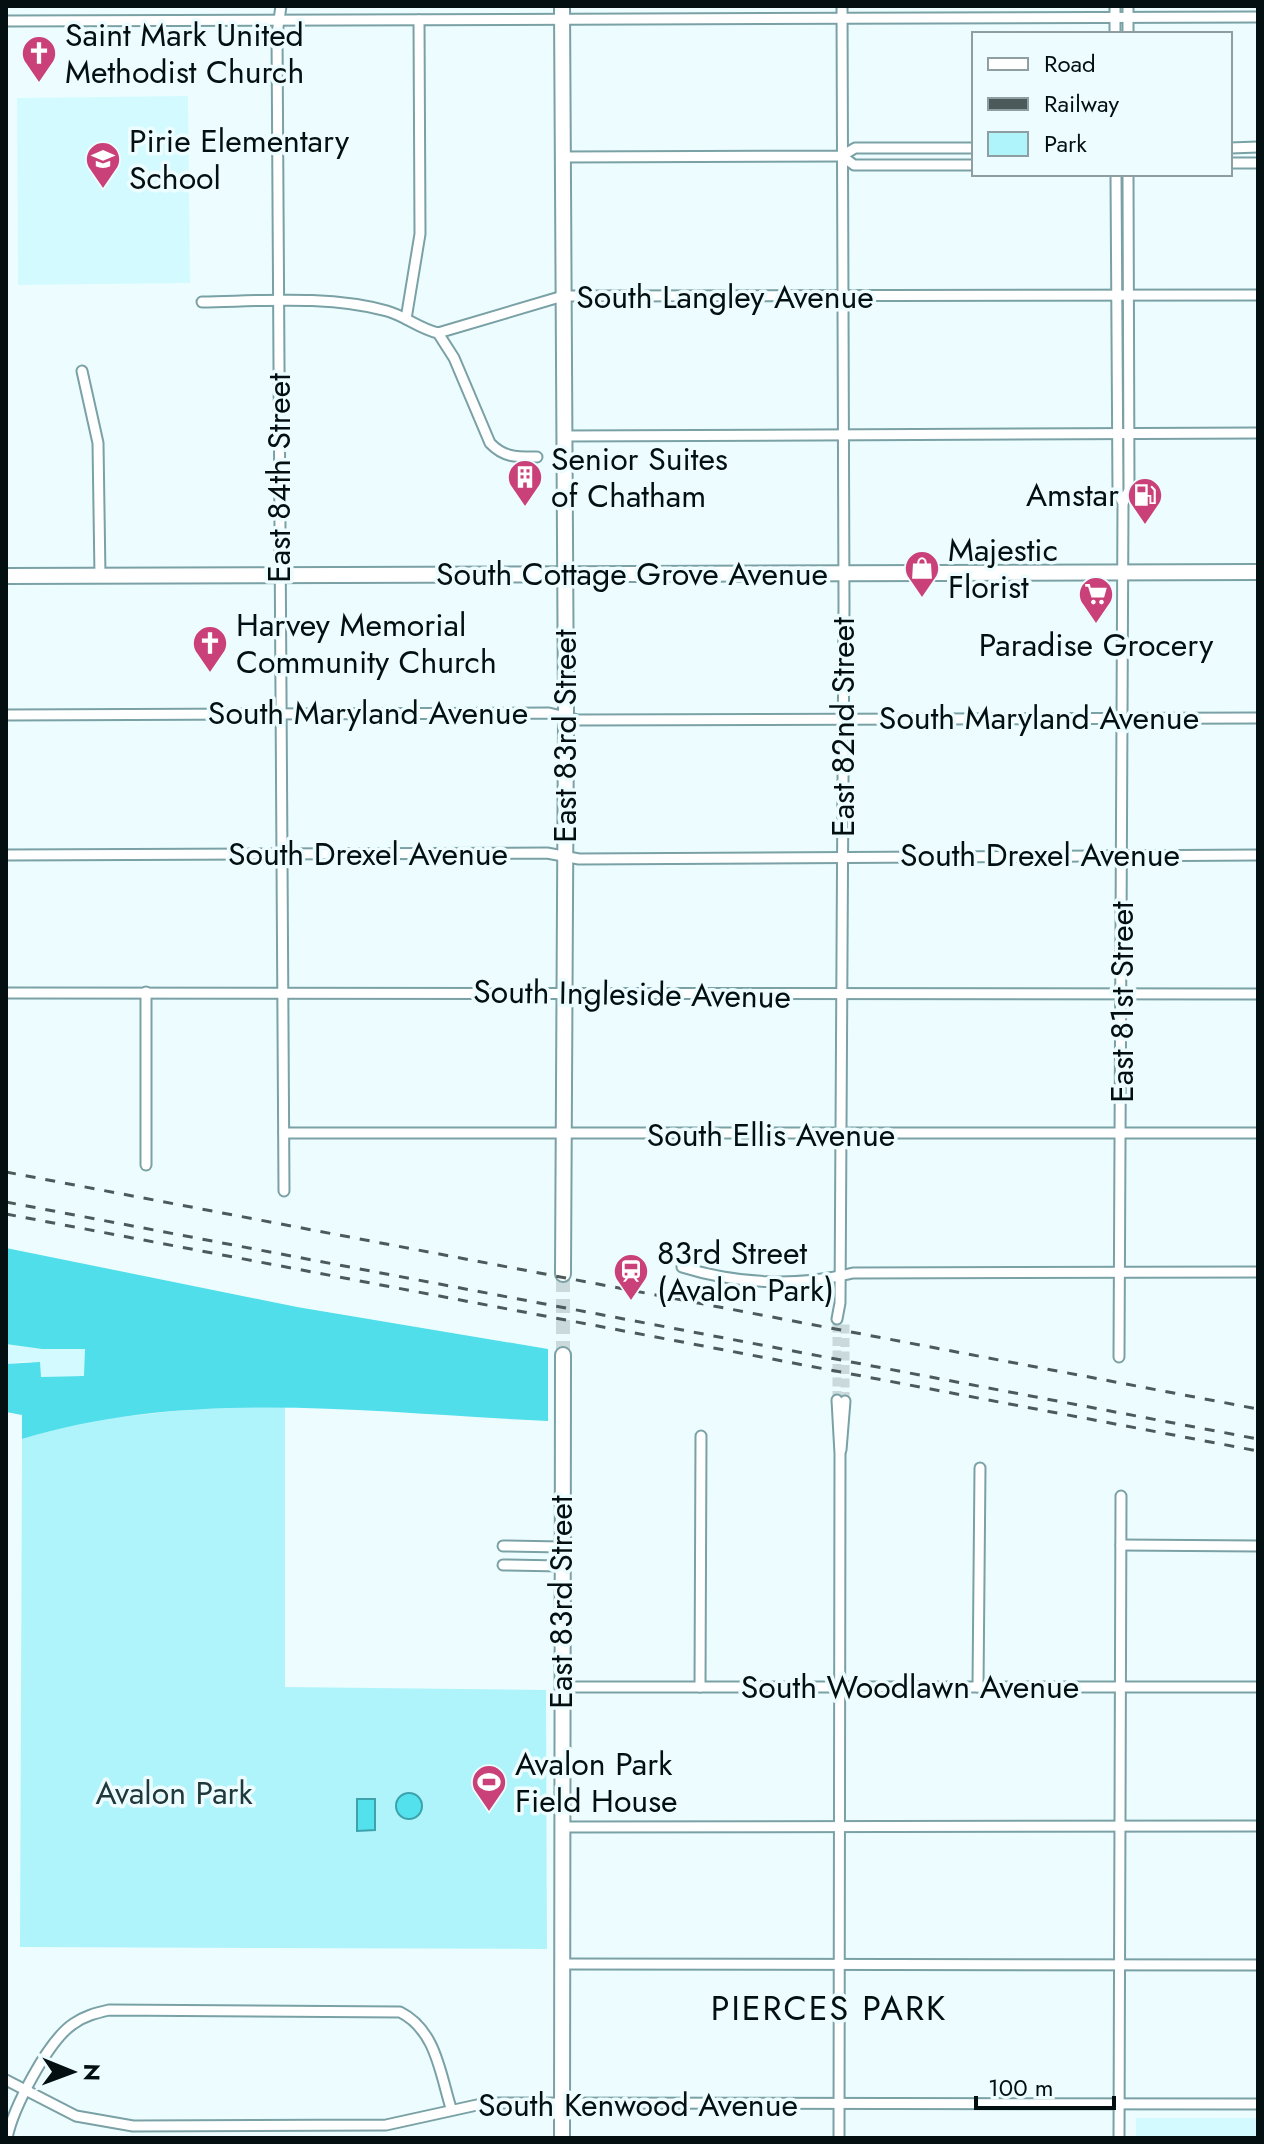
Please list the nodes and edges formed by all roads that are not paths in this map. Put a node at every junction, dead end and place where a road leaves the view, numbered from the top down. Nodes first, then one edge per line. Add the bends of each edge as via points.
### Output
1 (281, 6) edge
2 (842, 6) edge
3 (1115, 6) edge
4 (1128, 6) edge
5 (562, 13) edge
6 (1258, 17) edge
7 (1115, 18) junction
8 (1128, 18) junction
9 (842, 19) junction
10 (280, 20) junction
11 (419, 20) junction
12 (6, 21) edge
13 (1115, 32) edge
14 (1128, 32) edge
15 (1258, 147) edge
16 (972, 148) edge
17 (1232, 148) edge
18 (842, 156) junction
19 (563, 157) junction
20 (1232, 163) edge
21 (1258, 163) edge
22 (972, 165) edge
23 (1116, 176) edge
24 (1128, 176) edge
25 (1116, 295) junction
26 (1129, 295) junction
27 (1258, 295) edge
28 (563, 296) junction
29 (842, 296) junction
30 (278, 301) junction
31 (202, 302) dead end
32 (406, 319) junction
33 (438, 333) junction
34 (82, 371) dead end
35 (1123, 433) junction
36 (1258, 433) edge
37 (843, 434) junction
38 (564, 436) junction
39 (537, 457) dead end
40 (1258, 572) edge
41 (843, 573) junction
42 (1123, 573) junction
43 (565, 574) junction
44 (280, 575) junction
45 (6, 576) edge
46 (100, 576) junction
47 (281, 714) junction
48 (6, 715) edge
49 (566, 717) junction
50 (1122, 718) junction
51 (1258, 718) edge
52 (843, 719) junction
53 (282, 854) junction
54 (6, 855) edge
55 (1122, 855) junction
56 (1258, 855) edge
57 (843, 856) junction
58 (565, 857) junction
59 (146, 992) junction
60 (283, 992) junction
61 (6, 993) edge
62 (564, 994) junction
63 (1258, 994) edge
64 (1122, 995) junction
65 (842, 996) junction
66 (284, 1133) junction
67 (564, 1133) junction
68 (1258, 1133) edge
69 (1121, 1134) junction
70 (841, 1135) junction
71 (146, 1165) dead end
72 (284, 1191) dead end
73 (682, 1267) dead end
74 (1121, 1272) junction
75 (1258, 1272) edge
76 (563, 1274) tunnel mouth
77 (840, 1276) junction
78 (841, 1320) tunnel mouth
79 (563, 1355) tunnel mouth
80 (1119, 1357) dead end
81 (841, 1400) tunnel mouth
82 (701, 1436) dead end
83 (980, 1468) dead end
84 (1121, 1496) dead end
85 (1121, 1545) junction
86 (503, 1546) dead end
87 (1258, 1546) edge
88 (561, 1547) junction
89 (503, 1565) dead end
90 (561, 1566) junction
91 (561, 1687) junction
92 (700, 1687) junction
93 (840, 1687) junction
94 (978, 1687) junction
95 (1121, 1687) junction
96 (1258, 1687) edge
97 (1120, 1826) junction
98 (1258, 1826) edge
99 (562, 1827) junction
100 (840, 1827) junction
101 (562, 1964) junction
102 (1120, 1965) junction
103 (1258, 1965) edge
104 (839, 1966) junction
105 (6, 2080) edge
106 (26, 2092) junction
107 (562, 2103) junction
108 (1119, 2103) junction
109 (839, 2104) junction
110 (1258, 2104) edge
111 (451, 2108) junction
112 (7, 2138) edge
113 (562, 2138) edge
114 (839, 2138) edge
115 (1119, 2138) edge

1 - 10 street, East 84th Street
2 - 9 street, East 82nd Street
3 - 7 street
4 - 8 street
5 - 9 street
5 - 11 street
5 - 19 street, East 83rd Street
6 - 8 street
7 - 8 street
7 - 9 street
7 - 13 street
8 - 14 street
9 - 18 street, East 82nd Street
10 - 11 street
10 - 12 street
10 - 30 street, East 84th Street
11 - 32 street via 420,234
15 - 17 street
16 - 18 street via 855,148
18 - 19 street
18 - 22 street via 854,165
18 - 29 street, East 82nd Street
19 - 28 street, East 83rd Street
20 - 21 street
23 - 25 street, East 81st Street
24 - 26 street, East 81st Street
25 - 26 street, South Langley Avenue
25 - 29 street, South Langley Avenue
25 - 35 street, East 81st Street
26 - 27 street, South Langley Avenue
26 - 35 street, East 81st Street
28 - 29 street, South Langley Avenue
28 - 33 street, South Langley Avenue
28 - 38 street, East 83rd Street
29 - 37 street, East 82nd Street
30 - 31 street
30 - 32 street via 362,306
30 - 44 street, East 84th Street
32 - 33 street
33 - 39 street via 490,443 511,457
34 - 46 street via 98,443
35 - 36 street
35 - 37 street
35 - 42 street, East 81st Street via 1118,493 1123,503
37 - 38 street
37 - 41 street, East 82nd Street
38 - 43 street, East 83rd Street
40 - 42 street, South Cottage Grove Avenue
41 - 42 street, South Cottage Grove Avenue
41 - 43 street, South Cottage Grove Avenue
41 - 52 street, East 82nd Street
42 - 50 street, East 81st Street
43 - 44 street, South Cottage Grove Avenue
43 - 49 street, East 83rd Street
44 - 46 street, South Cottage Grove Avenue
44 - 47 street, East 84th Street
45 - 46 street, South Cottage Grove Avenue
47 - 48 street, South Maryland Avenue
47 - 49 street, South Maryland Avenue
47 - 53 street, East 84th Street
49 - 52 street, South Maryland Avenue
49 - 58 street, East 83rd Street
50 - 51 street, South Maryland Avenue
50 - 52 street, South Maryland Avenue
50 - 55 street, East 81st Street
52 - 57 street, East 82nd Street
53 - 54 street, South Drexel Avenue
53 - 58 street, South Drexel Avenue
53 - 60 street, East 84th Street
55 - 56 street, South Drexel Avenue
55 - 57 street, South Drexel Avenue
55 - 64 street, East 81st Street
57 - 58 street, South Drexel Avenue
57 - 65 street, East 82nd Street
58 - 62 street, East 83rd Street
59 - 60 street, South Ingleside Avenue
59 - 61 street, South Ingleside Avenue
59 - 71 street
60 - 62 street, South Ingleside Avenue
60 - 66 street, East 84th Street
62 - 65 street, South Ingleside Avenue
62 - 67 street, East 83rd Street
63 - 64 street, South Ingleside Avenue
64 - 65 street, South Ingleside Avenue
64 - 69 street, East 81st Street
65 - 70 street, East 82nd Street
66 - 67 street, South Ellis Avenue
66 - 72 street, East 84th Street
67 - 70 street, South Ellis Avenue
67 - 76 street, East 83rd Street
68 - 69 street, South Ellis Avenue
69 - 70 street, South Ellis Avenue
69 - 74 street, East 81st Street
70 - 77 street, East 82nd Street
73 - 77 street via 742,1280
74 - 75 street
74 - 77 street
74 - 80 street, East 81st Street
77 - 78 street, East 82nd Street
79 - 88 street, East 83rd Street
81 - 93 street via 845,1438 840,1454
82 - 92 street
83 - 94 street
84 - 85 street
85 - 87 street
85 - 95 street
86 - 88 street
88 - 90 street, East 83rd Street
89 - 90 street
90 - 91 street, East 83rd Street
91 - 92 street, South Woodlawn Avenue
91 - 99 street, East 83rd Street
92 - 93 street, South Woodlawn Avenue
93 - 94 street, South Woodlawn Avenue
93 - 100 street
94 - 95 street, South Woodlawn Avenue
95 - 96 street, South Woodlawn Avenue
95 - 97 street
97 - 98 street
97 - 100 street
97 - 102 street
99 - 100 street
99 - 101 street, East 83rd Street
100 - 104 street
101 - 104 street
101 - 107 street, East 83rd Street
102 - 103 street
102 - 104 street
102 - 108 street
104 - 109 street
105 - 106 street, South Kenwood Avenue
106 - 111 street, South Kenwood Avenue via 76,2116 133,2126 386,2125
106 - 111 street via 60,2035 96,2013 389,2010 412,2018 429,2038
106 - 112 street
107 - 109 street, South Kenwood Avenue
107 - 111 street, South Kenwood Avenue
107 - 113 street, East 83rd Street
108 - 109 street, South Kenwood Avenue
108 - 110 street, South Kenwood Avenue
108 - 115 street
109 - 114 street

